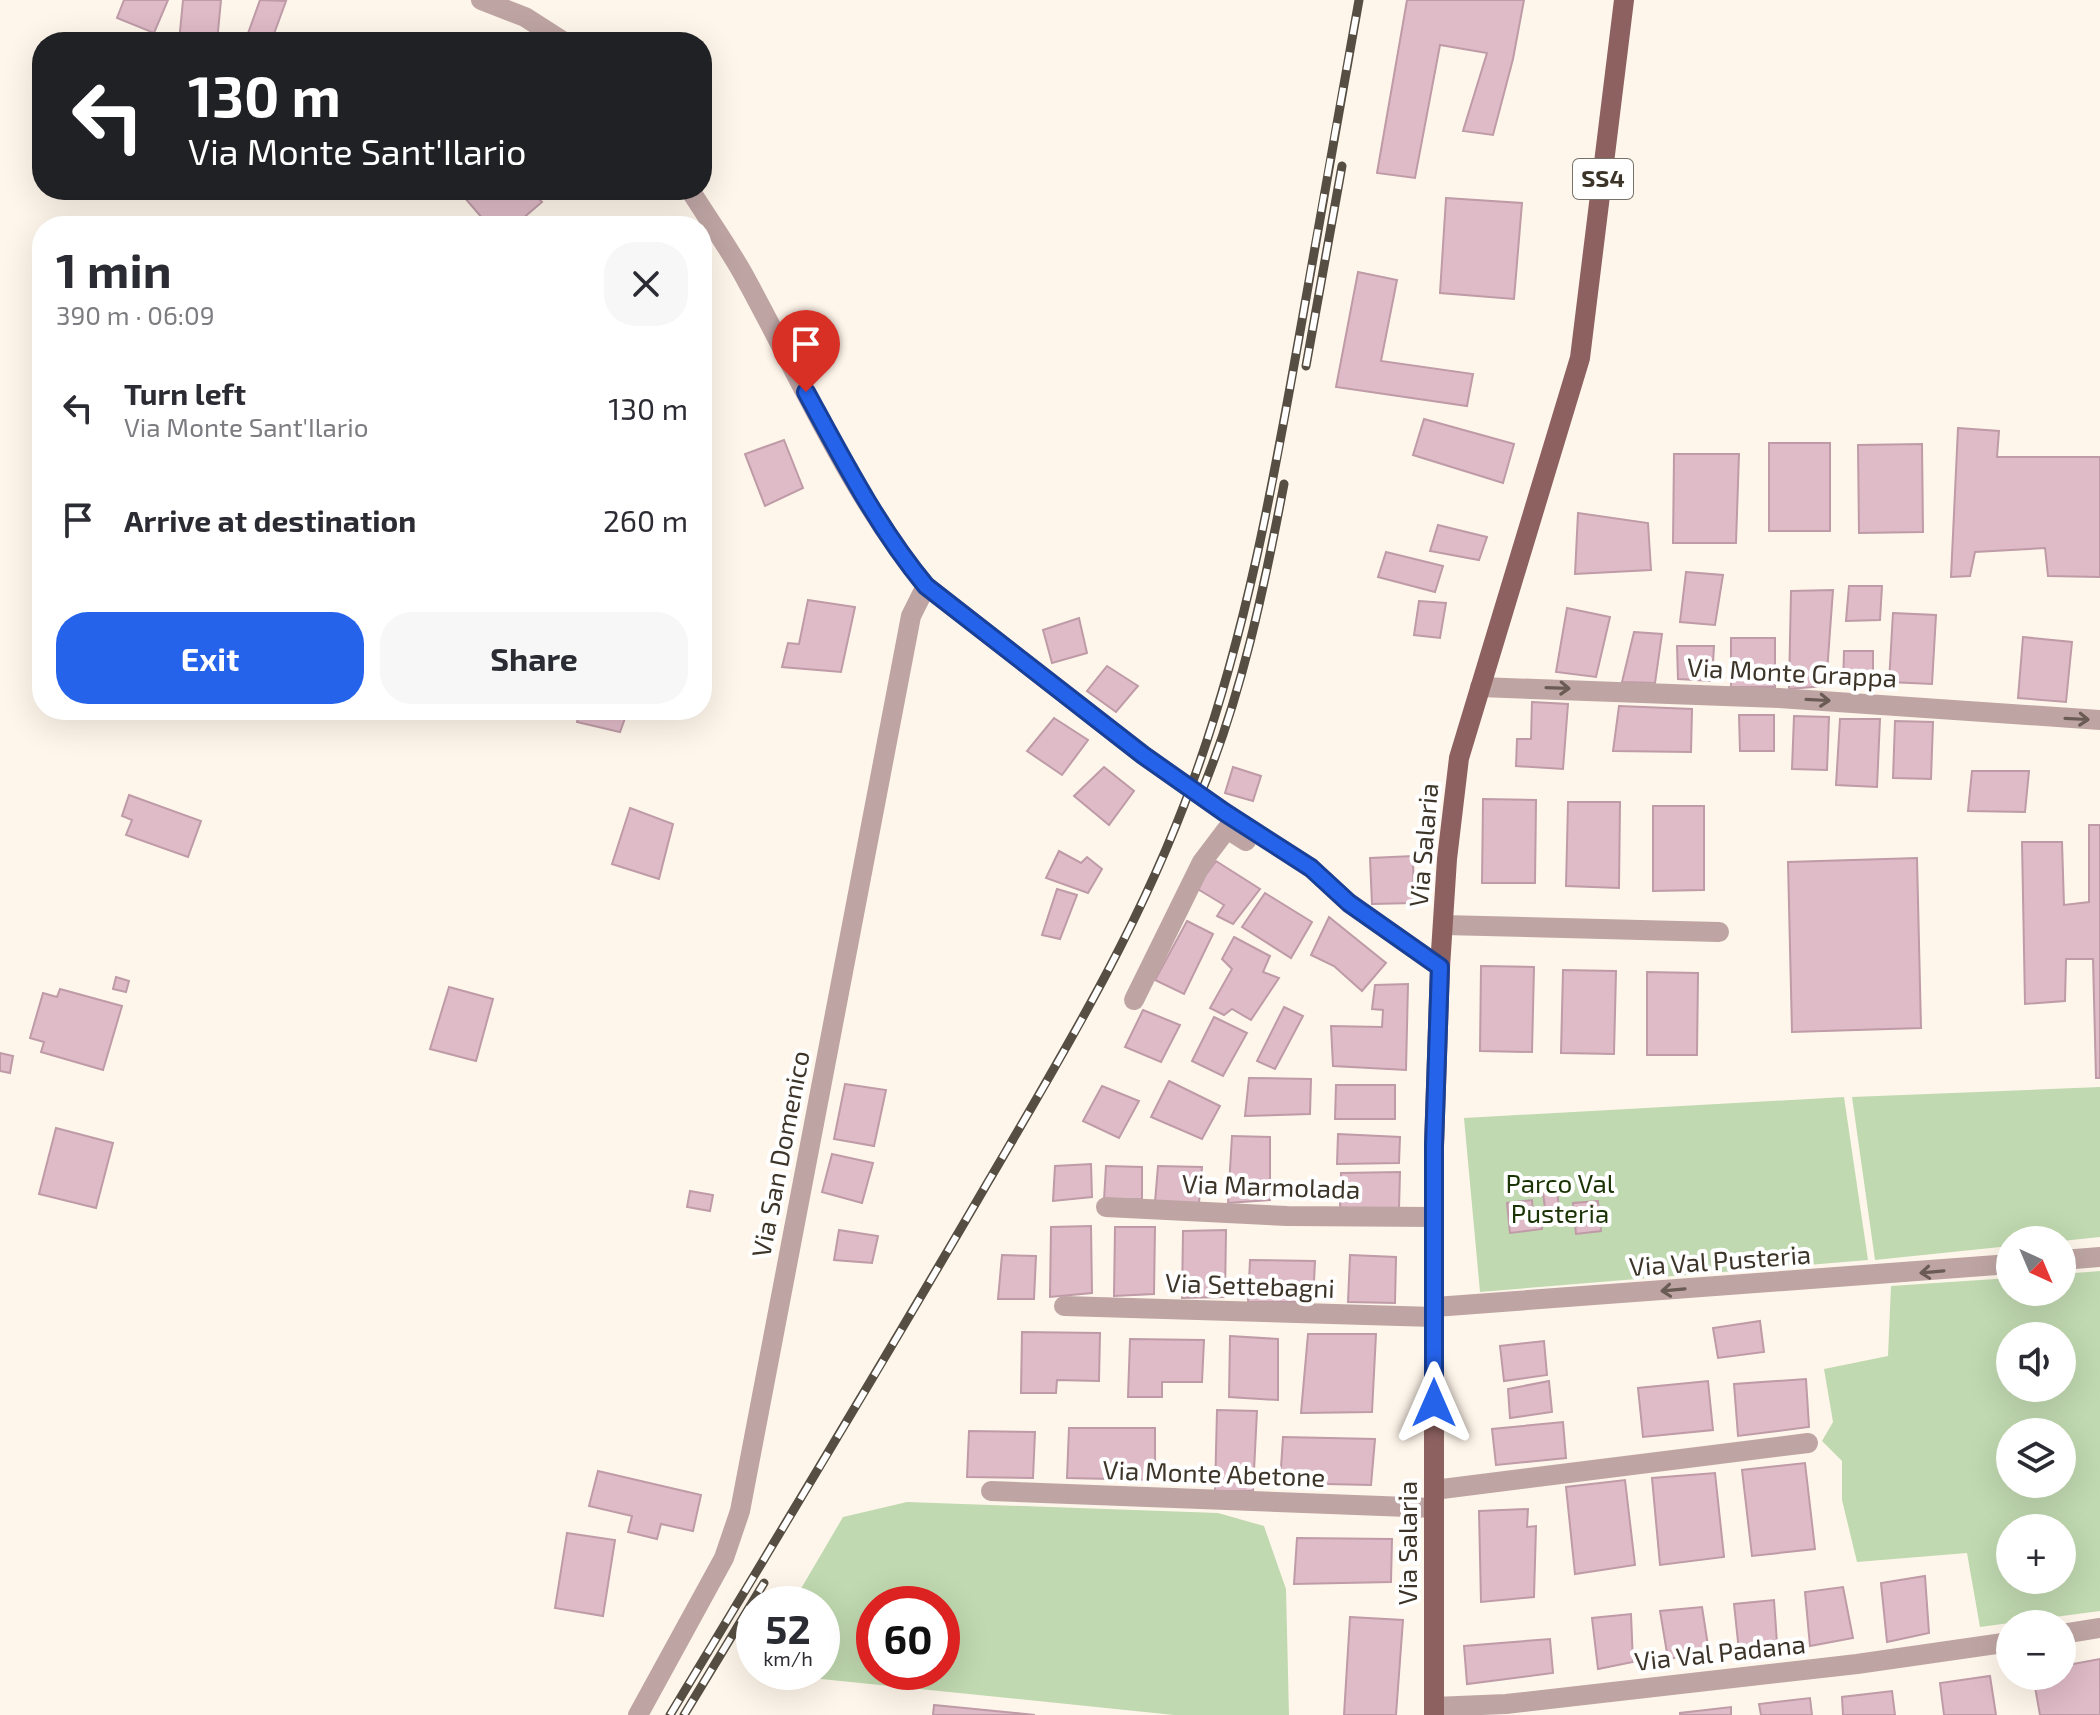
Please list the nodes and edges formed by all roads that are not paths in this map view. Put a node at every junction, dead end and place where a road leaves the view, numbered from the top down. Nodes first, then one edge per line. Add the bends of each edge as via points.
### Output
1 (481, 0) edge
2 (1624, 0) edge
3 (548, 32) edge
4 (712, 224) edge
5 (926, 586) junction
6 (1480, 687) junction
7 (2100, 720) edge
8 (1328, 884) junction
9 (1443, 925) junction
10 (1719, 932) dead end
11 (1440, 967) junction
12 (1134, 1000) dead end
13 (1106, 1207) dead end
14 (1434, 1217) junction
15 (2100, 1257) edge
16 (2076, 1259) edge
17 (1996, 1265) edge
18 (1064, 1306) dead end
19 (1434, 1312) junction
20 (1808, 1443) dead end
21 (991, 1491) dead end
22 (1434, 1499) junction
23 (2100, 1628) edge
24 (2076, 1632) edge
25 (1996, 1644) edge
26 (1434, 1711) edge
27 (638, 1715) edge

1 - 3 street
2 - 6 main road, Via Salaria / SS4 via 1580,358
4 - 5 street via 846,466
5 - 8 street via 1143,755
5 - 27 street, Via San Domenico via 911,616 740,1511 720,1566
6 -> 7 street, Via Monte Grappa via 1779,698
6 - 9 main road, Via Salaria / SS4 via 1459,758
8 - 11 street
8 - 12 street via 1313,885 1227,829 1202,862
9 - 10 street
9 - 11 main road, Via Salaria / SS4
11 - 14 main road, Via Salaria / SS4
13 - 14 street, Via Marmolada
14 - 19 main road, Via Salaria / SS4
15 - 16 street
17 -> 19 street, Via Val Pusteria
18 - 19 street, Via Settebagni
19 - 22 main road, Via Salaria / SS4
20 - 22 street, Via Monte Abetone
21 - 22 street, Via Monte Abetone
22 - 26 main road, Via Salaria / SS4
23 - 24 street
25 - 26 street, Via Val Padana

